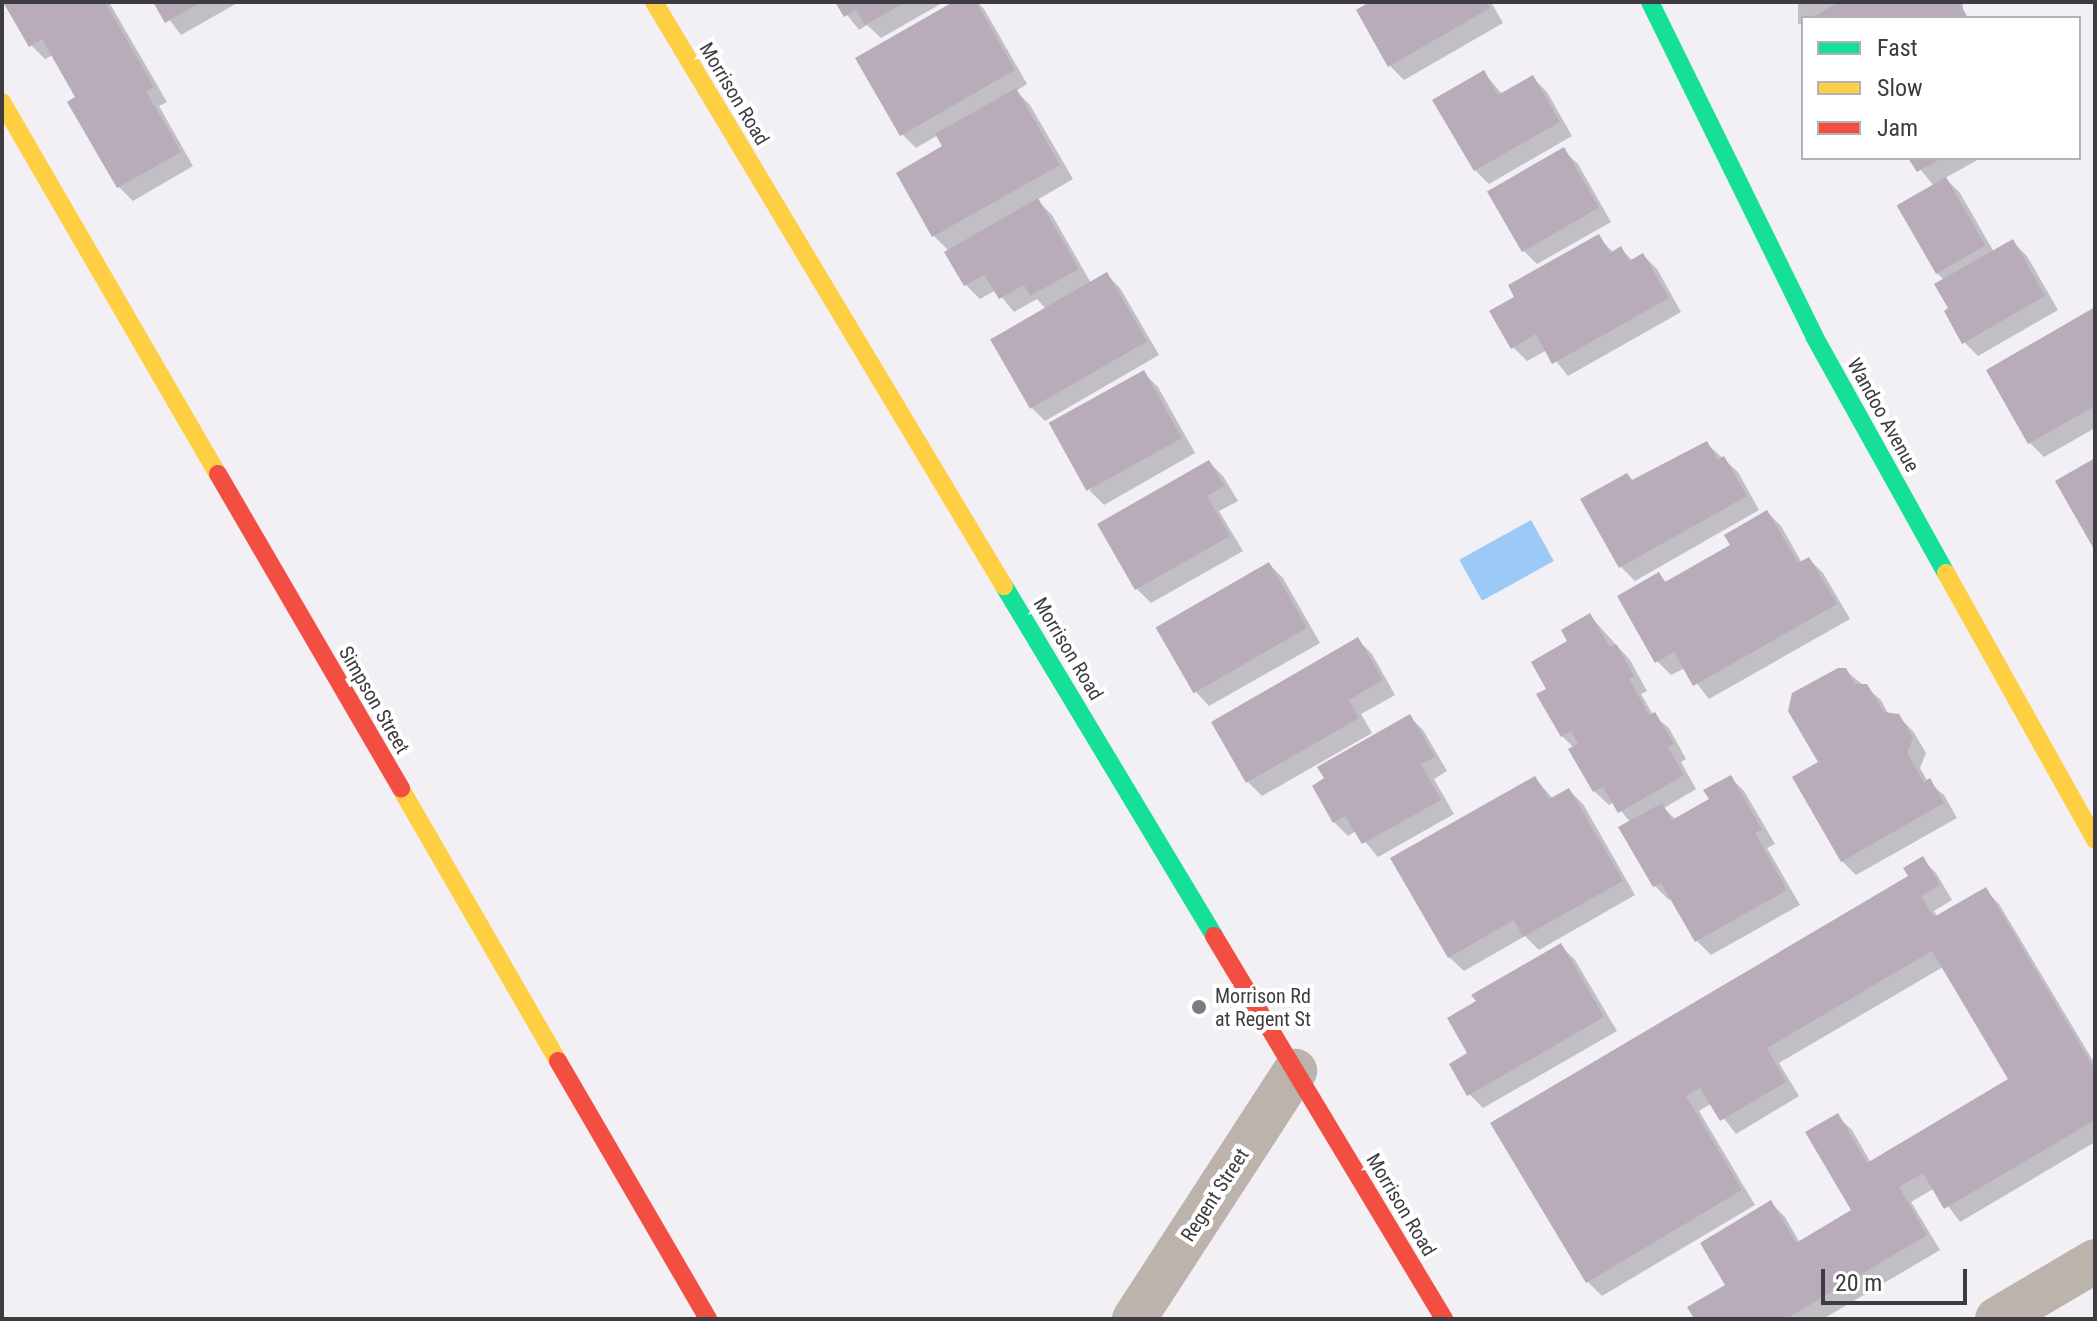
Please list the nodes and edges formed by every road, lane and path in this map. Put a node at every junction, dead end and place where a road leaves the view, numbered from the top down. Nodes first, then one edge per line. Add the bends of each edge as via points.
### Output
1 (654, 2) edge
2 (1650, 2) edge
3 (2, 102) edge
4 (2095, 840) edge
5 (1295, 1071) junction
6 (2095, 1261) edge
7 (708, 1319) edge
8 (1134, 1319) edge
9 (1444, 1319) edge
10 (1997, 1319) edge

1 - 5 street, Morrison Road
2 - 4 street, Wandoo Avenue via 1814,336
3 - 7 street, Simpson Street
5 - 8 street, Regent Street
5 - 9 street, Morrison Road
6 - 10 street

